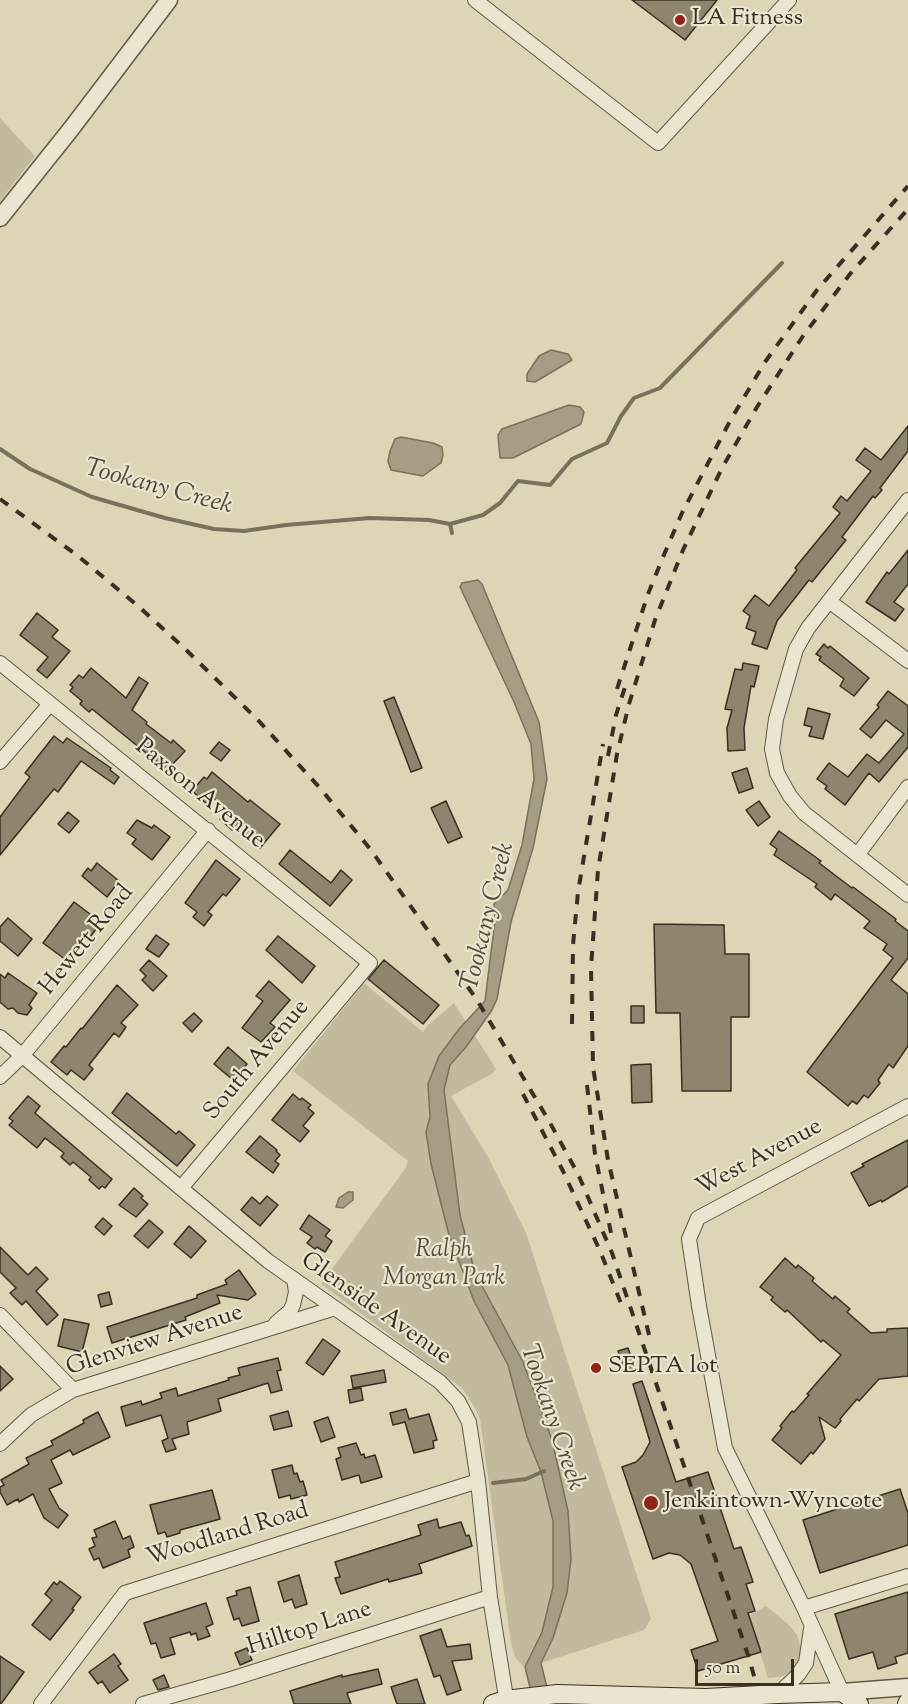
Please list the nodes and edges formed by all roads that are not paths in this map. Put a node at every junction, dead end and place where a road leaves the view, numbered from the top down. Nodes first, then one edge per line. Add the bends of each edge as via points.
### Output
1 (170, 0) edge
2 (475, 0) edge
3 (789, 0) edge
4 (0, 218) edge
5 (908, 501) edge
6 (829, 601) junction
7 (908, 661) edge
8 (0, 663) edge
9 (50, 704) junction
10 (0, 762) edge
11 (908, 788) edge
12 (208, 830) junction
13 (858, 854) junction
14 (908, 895) edge
15 (370, 963) joint
16 (0, 1037) edge
17 (22, 1056) junction
18 (0, 1077) edge
19 (908, 1106) edge
20 (181, 1188) junction
21 (294, 1279) junction
22 (335, 1308) junction
23 (0, 1315) edge
24 (269, 1328) junction
25 (74, 1390) junction
26 (0, 1444) edge
27 (478, 1481) junction
28 (908, 1576) edge
29 (490, 1597) junction
30 (804, 1608) junction
31 (811, 1627) junction
32 (908, 1687) edge
33 (842, 1692) junction
34 (778, 1694) junction
35 (502, 1703) edge
36 (41, 1704) edge
37 (143, 1704) edge
38 (859, 1704) edge

1 - 4 street
2 - 3 street via 658,142
5 - 6 street
6 - 7 street
6 - 13 street via 796,649 776,718 772,748 777,773 790,796 804,813
8 - 9 street, Paxson Avenue
9 - 10 street
9 - 12 street, Paxson Avenue
11 - 13 street
12 - 15 street, Paxson Avenue
12 - 17 street, Hewett Road
13 - 14 street
15 - 20 street, South Avenue
16 - 17 street, Glenside Avenue
17 - 18 street, Hewett Road
17 - 20 street, Glenside Avenue
19 - 30 street, West Avenue via 698,1218 689,1239 725,1448
20 - 21 street, Glenside Avenue
21 - 22 street, Glenside Avenue
21 - 24 street, Glenview Avenue via 296,1292 290,1311
22 - 24 street, Glenview Avenue
22 - 27 street, Glenside Avenue via 440,1382 458,1401 469,1422
23 - 25 street
24 - 25 street, Glenview Avenue
25 - 26 street, Glenview Avenue via 32,1415
27 - 29 street, Glenside Avenue
27 - 36 street, Woodland Road via 125,1593
28 - 30 street
29 - 35 street, Glenside Avenue
29 - 37 street, Hilltop Lane
30 - 31 street, West Avenue
31 - 33 street, West Avenue
31 - 34 street via 806,1663
32 - 33 street
33 - 34 main road
33 - 38 main road
34 - 35 main road, bridge via 706,1698 557,1694

